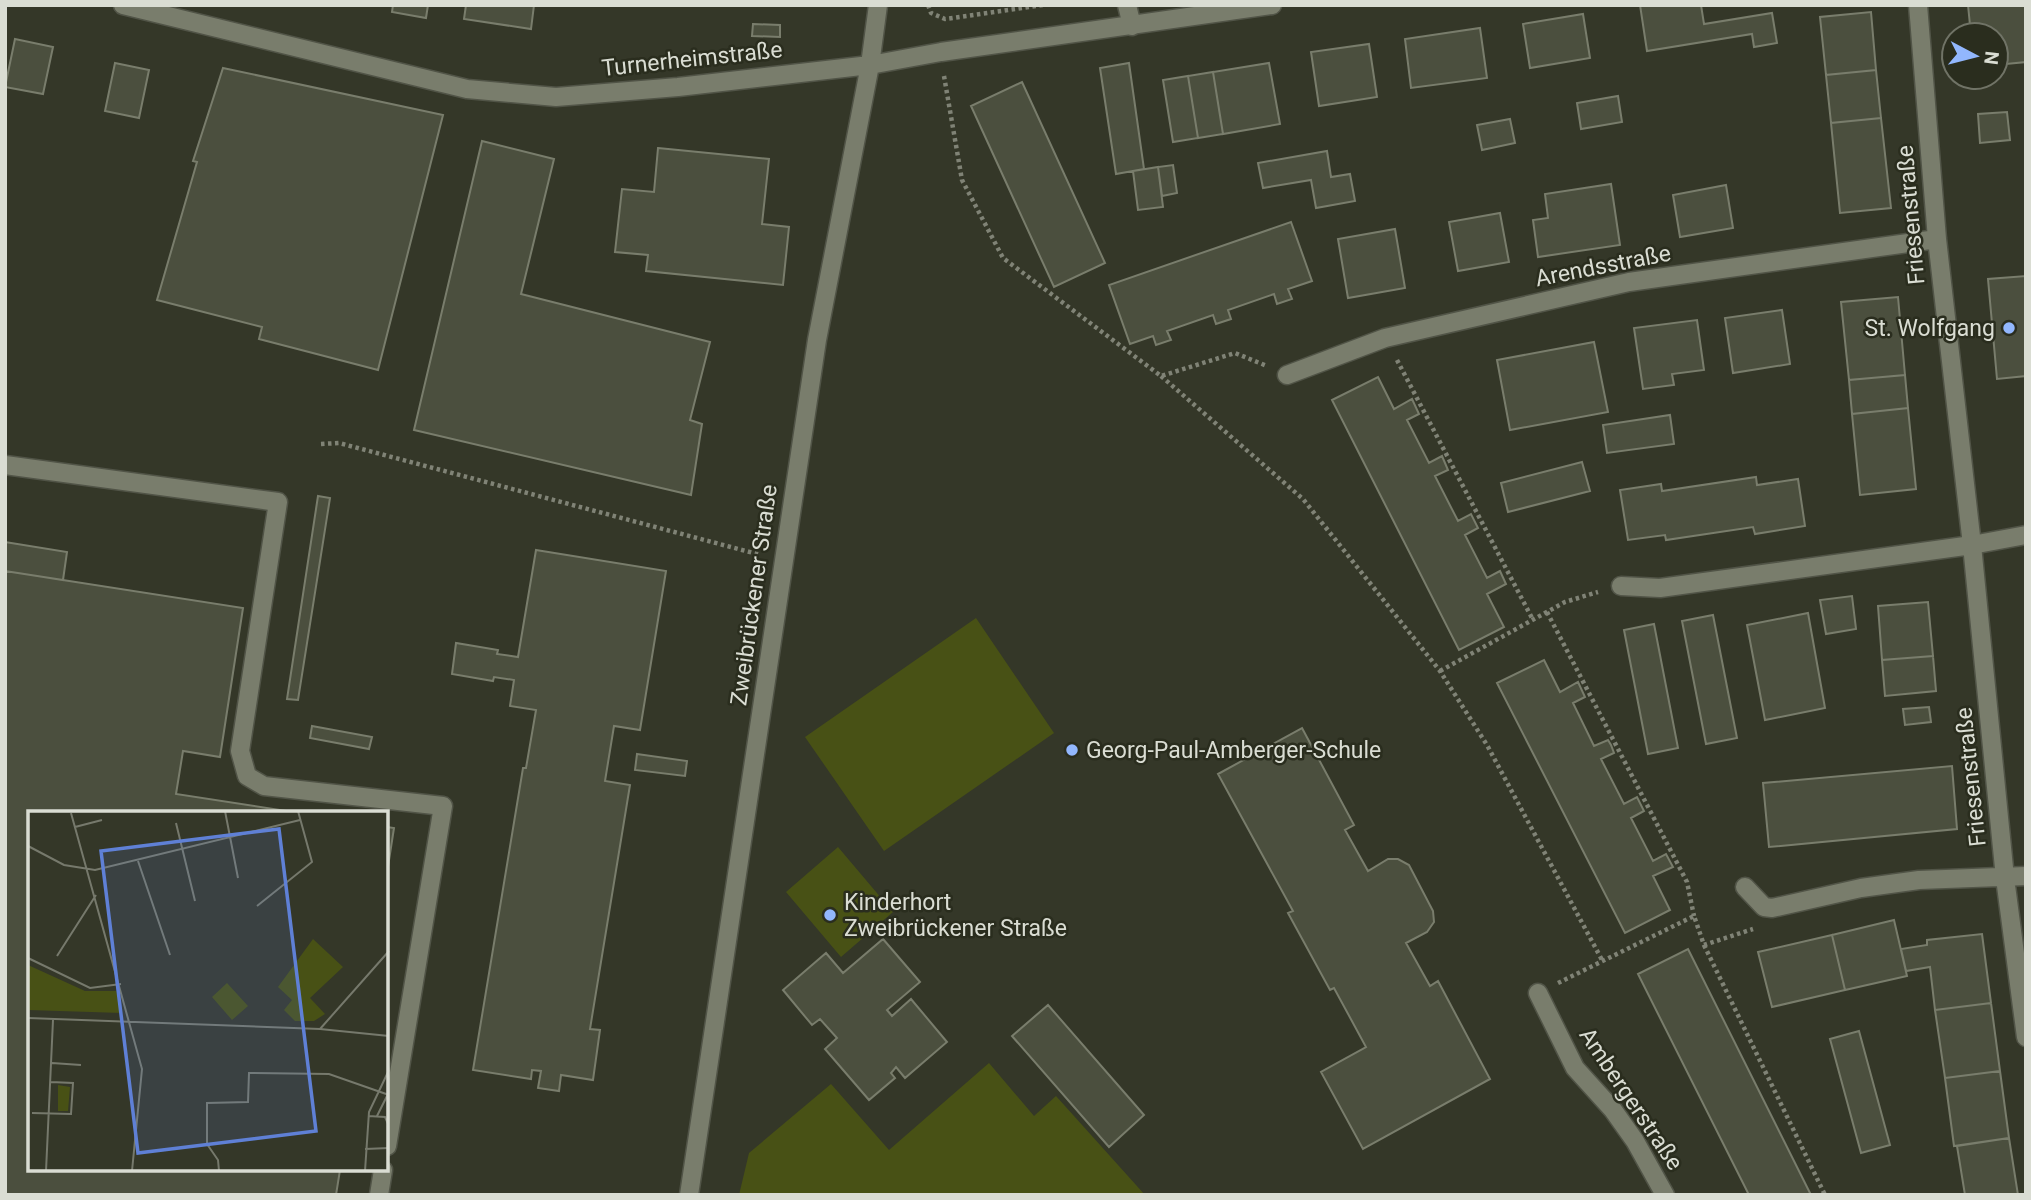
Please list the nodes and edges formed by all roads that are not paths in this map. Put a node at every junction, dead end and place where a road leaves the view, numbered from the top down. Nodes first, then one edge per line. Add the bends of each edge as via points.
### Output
1 (123, 5) edge
2 (878, 5) edge
3 (1127, 5) edge
4 (1272, 5) edge
5 (1918, 5) edge
6 (1132, 26) junction
7 (870, 65) junction
8 (1937, 239) junction
9 (1287, 375) road end
10 (5, 465) edge
11 (2026, 535) edge
12 (1972, 545) junction
13 (1621, 586) road end
14 (2026, 876) edge
15 (2006, 878) junction
16 (1745, 887) dead end
17 (1538, 993) road end
18 (2026, 1037) edge
19 (388, 1140) edge
20 (383, 1172) edge
21 (379, 1195) edge
22 (689, 1195) edge
23 (1665, 1195) edge

1 - 7 street, Turnerheimstraße via 467,89 550,96
2 - 7 street, Zweibrückener Straße
3 - 6 street
4 - 6 street, Turnerheimstraße
5 - 8 street, Friesenstraße
6 - 7 street, Turnerheimstraße
7 - 22 street, Zweibrückener Straße via 817,340
8 - 9 street, Arendsstraße via 1629,282 1385,338
8 - 12 street, Friesenstraße
10 - 19 street via 278,502 240,751 247,776 264,786 443,806
11 - 12 street
12 - 13 street via 1660,588
12 - 15 street, Friesenstraße
14 - 15 street, Friesenstraße
15 - 16 street, Friesenstraße via 1919,880 1772,908 1764,907
15 - 18 street, Friesenstraße
17 - 23 street, Ambergerstraße via 1575,1068 1635,1141
20 - 21 street

